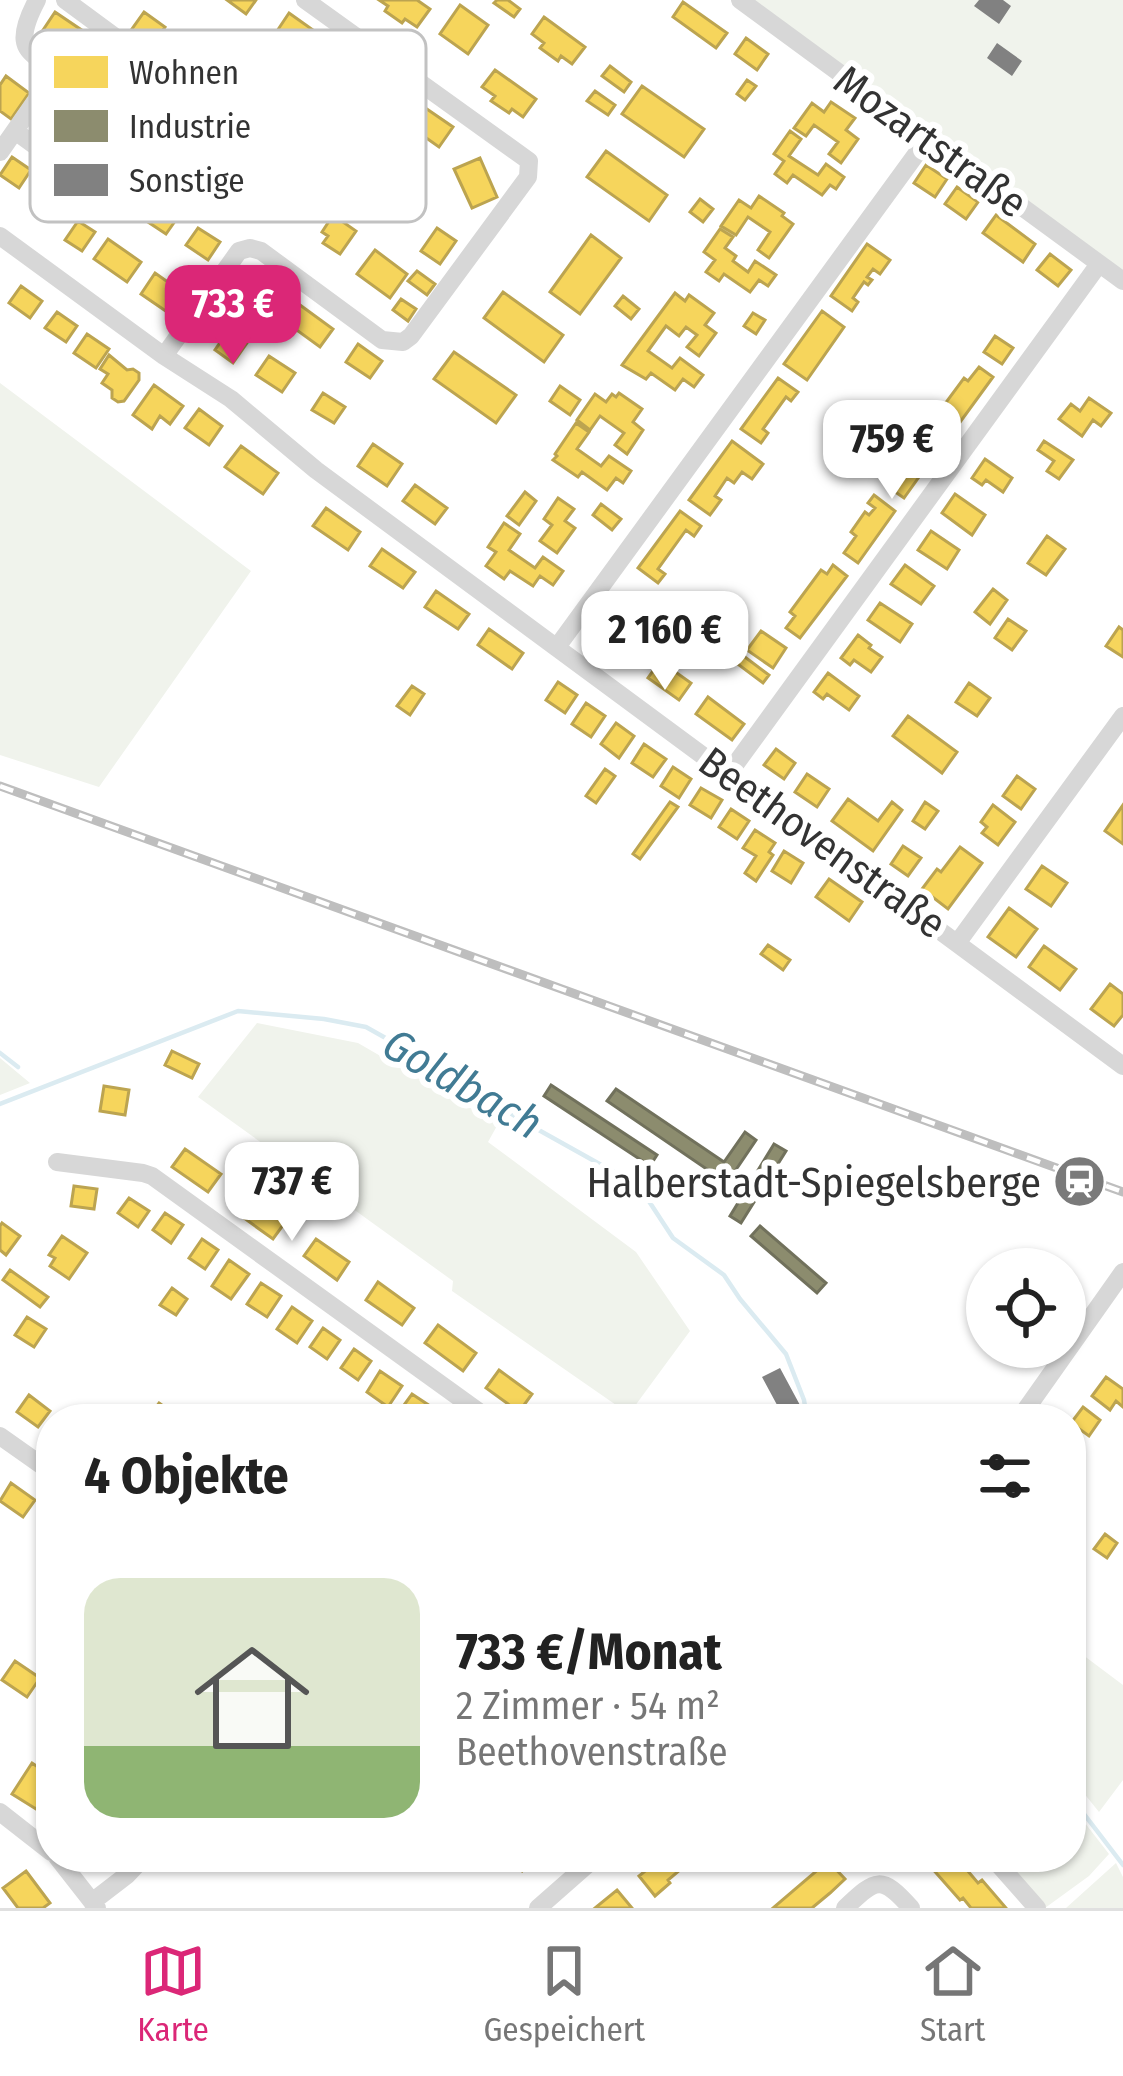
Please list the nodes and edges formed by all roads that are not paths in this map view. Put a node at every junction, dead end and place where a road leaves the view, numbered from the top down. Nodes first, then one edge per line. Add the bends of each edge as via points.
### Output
1 (37, 0) edge
2 (65, 0) edge
3 (305, 0) edge
4 (740, 0) edge
5 (106, 30) edge
6 (347, 30) edge
7 (30, 57) edge
8 (426, 87) edge
9 (30, 109) edge
10 (15, 131) junction
11 (928, 138) junction
12 (30, 142) edge
13 (0, 152) edge
14 (0, 236) edge
15 (1099, 264) junction
16 (1123, 281) edge
17 (164, 356) junction
18 (557, 647) junction
19 (1123, 716) edge
20 (729, 773) junction
21 (958, 942) junction
22 (1123, 1066) edge
23 (57, 1162) dead end
24 (1123, 1272) edge
25 (468, 1404) edge
26 (1030, 1404) edge
27 (0, 1436) edge
28 (36, 1461) edge
29 (0, 1812) edge
30 (36, 1840) edge
31 (68, 1872) edge
32 (131, 1872) edge
33 (575, 1872) edge
34 (1005, 1872) edge
35 (94, 1905) edge
36 (538, 1908) edge
37 (845, 1908) edge
38 (911, 1908) edge
39 (1037, 1908) edge

1 - 7 street via 11,41
2 - 5 street
3 - 6 street
4 - 11 street, Mozartstraße
8 - 17 street via 529,161 528,177 411,336 382,340 250,248 239,251
9 - 10 street
10 - 12 street
10 - 13 street
11 - 15 street, Mozartstraße
11 - 18 street
14 - 17 street, Beethovenstraße
15 - 16 street, Mozartstraße
15 - 20 street
17 - 18 street, Beethovenstraße
18 - 20 street, Beethovenstraße
19 - 21 street
20 - 21 street, Beethovenstraße
21 - 22 street, Beethovenstraße
23 - 25 street via 152,1176
24 - 26 street
27 - 28 street
29 - 30 street
31 - 35 street
32 - 35 street
33 - 36 street
34 - 39 street
37 - 38 street via 877,1885

